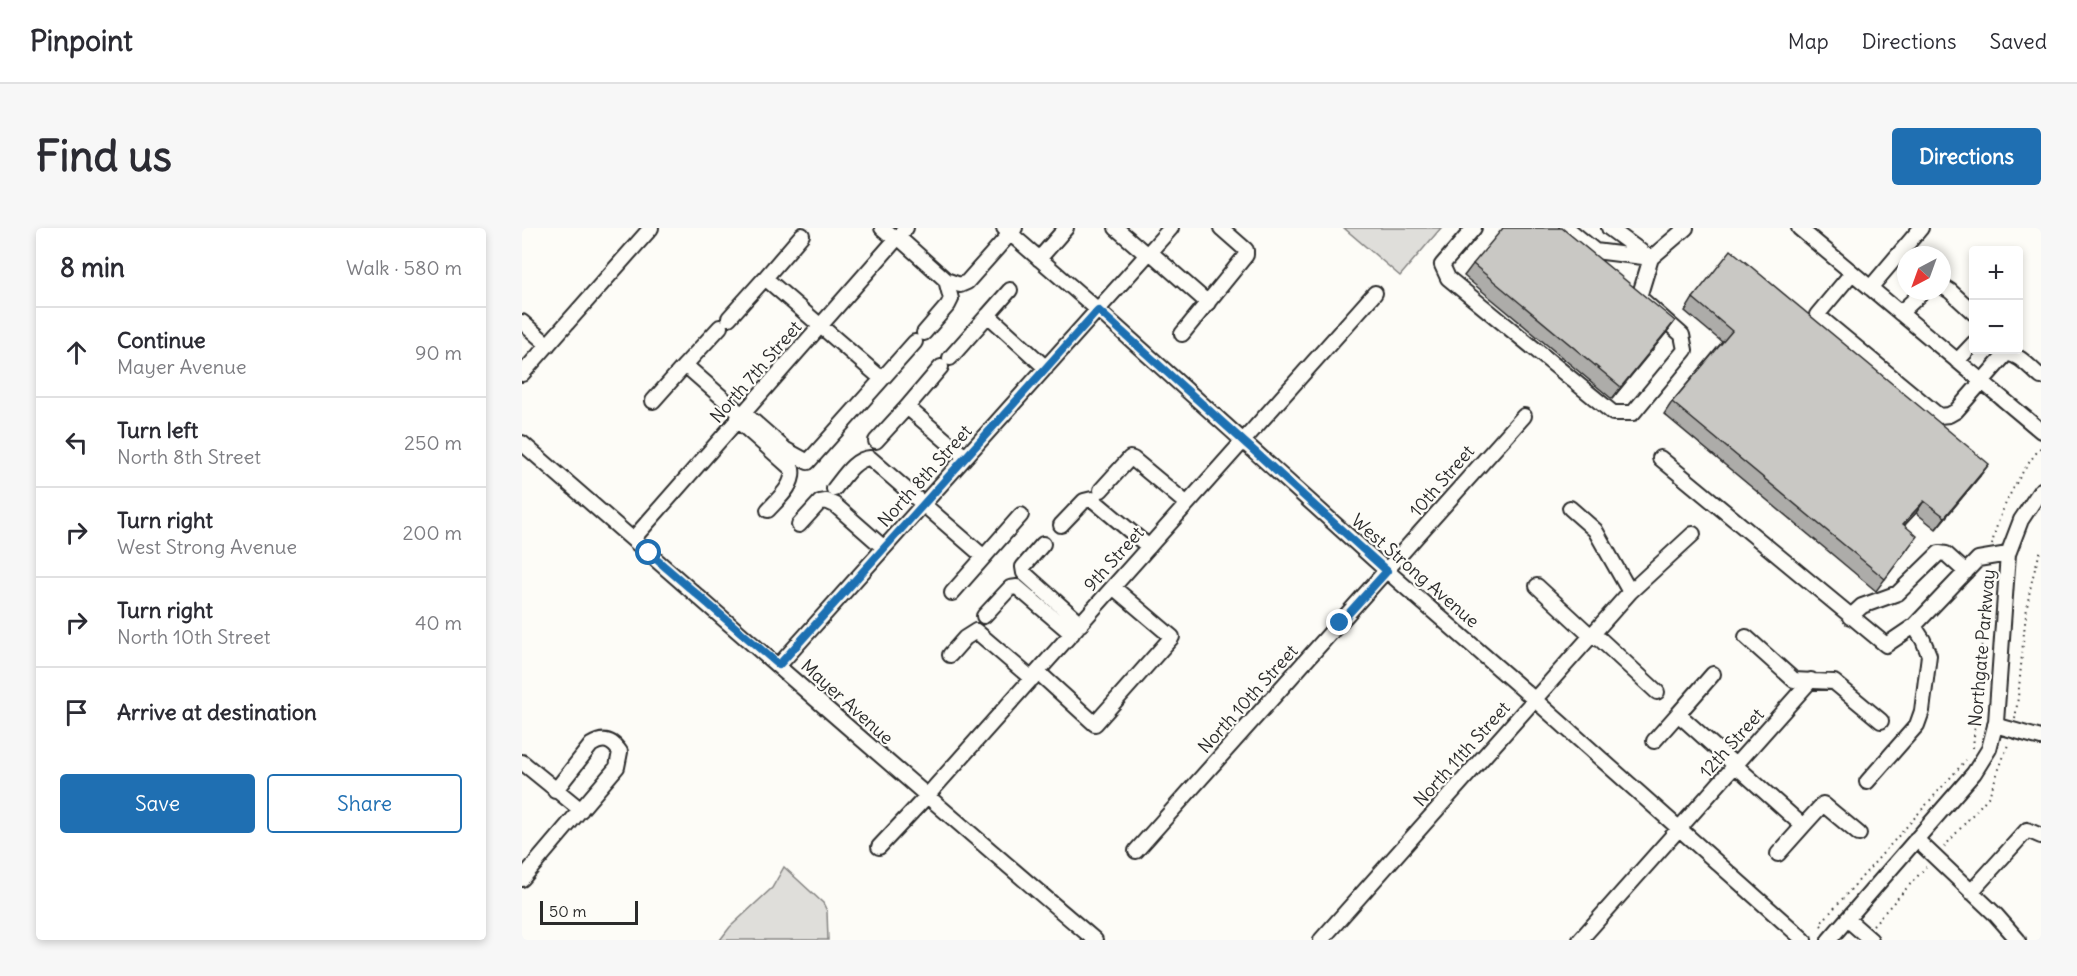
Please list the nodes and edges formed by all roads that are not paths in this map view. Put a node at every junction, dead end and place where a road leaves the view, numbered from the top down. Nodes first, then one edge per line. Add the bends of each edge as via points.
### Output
1 (651, 228) edge
2 (882, 228) edge
3 (1066, 228) edge
4 (1116, 228) edge
5 (1172, 228) edge
6 (1221, 228) edge
7 (1474, 228) edge
8 (1567, 228) edge
9 (1609, 228) edge
10 (1686, 228) edge
11 (1799, 228) edge
12 (1921, 228) edge
13 (1010, 230) edge
14 (806, 231) edge
15 (900, 235) edge
16 (1149, 254) junction
17 (1652, 258) junction
18 (1039, 259) junction
19 (1852, 273) junction
20 (765, 278) junction
21 (946, 280) junction
22 (1870, 288) junction
23 (1010, 290) dead end
24 (1951, 292) edge
25 (1375, 293) dead end
26 (1914, 300) edge
27 (1208, 303) junction
28 (1969, 308) edge
29 (1098, 310) junction
30 (1900, 313) junction
31 (988, 315) junction
32 (522, 322) edge
33 (820, 327) junction
34 (1182, 334) dead end
35 (548, 345) junction
36 (1969, 349) edge
37 (1958, 361) junction
38 (685, 365) junction
39 (1046, 368) junction
40 (522, 374) edge
41 (2041, 377) edge
42 (882, 379) junction
43 (1982, 381) junction
44 (653, 401) dead end
45 (907, 407) junction
46 (741, 416) junction
47 (1524, 416) dead end
48 (2041, 431) edge
49 (876, 441) dead end
50 (1243, 441) junction
51 (522, 442) edge
52 (966, 458) junction
53 (1660, 458) dead end
54 (834, 489) dead end
55 (1101, 490) dead end
56 (2041, 490) edge
57 (924, 504) junction
58 (1187, 504) junction
59 (1570, 508) dead end
60 (768, 510) dead end
61 (1022, 515) dead end
62 (799, 525) dead end
63 (1061, 525) dead end
64 (1693, 534) dead end
65 (633, 539) junction
66 (1043, 544) dead end
67 (1149, 547) junction
68 (884, 548) junction
69 (2008, 554) junction
70 (984, 557) junction
71 (1387, 571) junction
72 (1966, 572) junction
73 (1537, 586) dead end
74 (1113, 587) junction
75 (1630, 592) junction
76 (952, 593) dead end
77 (984, 616) dead end
78 (1852, 619) junction
79 (1914, 626) junction
80 (1076, 629) junction
81 (1591, 636) junction
82 (1746, 637) dead end
83 (950, 655) dead end
84 (779, 665) junction
85 (1713, 674) dead end
86 (1035, 675) junction
87 (1811, 680) junction
88 (1657, 692) dead end
89 (1535, 700) junction
90 (1678, 714) junction
91 (1881, 721) dead end
92 (1995, 725) junction
93 (2041, 738) edge
94 (1654, 741) dead end
95 (522, 762) edge
96 (1736, 765) junction
97 (1867, 782) dead end
98 (555, 790) junction
99 (926, 797) junction
100 (581, 810) junction
101 (1803, 826) junction
102 (1679, 829) junction
103 (1858, 834) dead end
104 (2041, 836) edge
105 (1916, 839) junction
106 (879, 847) dead end
107 (1136, 851) dead end
108 (1778, 854) dead end
109 (522, 879) edge
110 (1971, 892) junction
111 (1847, 919) junction
112 (1831, 938) edge
113 (1095, 940) edge
114 (1321, 940) edge
115 (1580, 940) edge
116 (1804, 940) edge
117 (1871, 940) edge
118 (2018, 940) edge

1 - 35 street
2 - 15 street
3 - 18 street
4 - 16 street
5 - 16 street, North 8th Street
6 - 27 street via 1246,249 1246,255
7 - 17 street via 1442,265 1448,278 1613,413 1632,413 1685,350 1682,335 1639,297
8 - 17 street via 1594,251
9 - 17 street
10 - 17 street
11 - 19 street
12 - 22 street
13 - 18 street, West Strong Avenue
13 - 21 street via 964,285
14 - 20 street
15 - 21 street
15 - 33 street, North 7th Street
16 - 27 street
16 - 29 street, North 8th Street
18 - 29 street, West Strong Avenue
19 - 22 street
19 - 43 street via 1817,315 1939,416 1956,411
20 - 33 street
20 - 38 street
21 - 42 street via 951,298 948,305
22 - 30 street
23 - 31 street
24 - 28 street
25 - 50 street, 9th Street
26 - 30 street
27 - 34 street
29 - 39 street, North 8th Street
29 - 50 street, West Strong Avenue
30 - 37 street
31 - 39 street
31 - 45 street
32 - 35 street
33 - 42 street
33 - 46 street, North 7th Street
35 - 40 street
36 - 37 street
37 - 43 street
38 - 44 street
38 - 46 street
39 - 52 street, North 8th Street
41 - 43 street via 2012,354 2006,354
42 - 46 street via 808,462
43 - 48 street
45 - 49 street
45 - 52 street
46 - 60 street via 792,469 794,476 789,485
46 - 65 street, North 7th Street
47 - 71 street, 10th Street
50 - 58 street, 9th Street
50 - 71 street, West Strong Avenue
51 - 65 street, Mayer Avenue
52 - 57 street, North 8th Street
53 - 78 street
54 - 57 street via 856,464 870,458
55 - 58 street via 1130,458
56 - 69 street, Northgate Parkway via 2021,520
57 - 68 street, North 8th Street
57 - 70 street
58 - 67 street, 9th Street
59 - 75 street via 1595,530
61 - 70 street
62 - 68 street via 820,502 826,501
63 - 67 street via 1084,501 1092,499
64 - 75 street, North 11th Street
65 - 84 street, Mayer Avenue
66 - 80 street via 1023,567 1024,573
67 - 74 street, 9th Street
68 - 84 street, North 8th Street
69 - 72 street via 1978,559
69 - 92 street, Northgate Parkway
70 - 76 street
71 - 89 street, West Strong Avenue
71 - 107 street, North 10th Street
72 - 78 street via 1946,554 1939,553 1898,593 1862,606
72 - 79 street
73 - 81 street
74 - 80 street, 9th Street
74 - 86 street via 1172,637 1095,724
75 - 81 street, North 11th Street
77 - 80 street via 1010,588 1017,587
78 - 79 street via 1886,645
79 - 97 street via 1929,655 1922,711 1917,725
80 - 86 street, 9th Street
81 - 88 street via 1601,640
81 - 89 street, North 11th Street
82 - 87 street via 1794,680
83 - 86 street via 976,631
84 - 99 street, Mayer Avenue
85 - 90 street
86 - 99 street, 9th Street
87 - 91 street via 1834,682
87 - 96 street, 12th Street
89 - 102 street, West Strong Avenue
89 - 114 street, North 11th Street
90 - 94 street
90 - 96 street
92 - 93 street
92 - 105 street, Northgate Parkway via 1989,749 1974,773
95 - 98 street
96 - 101 street
96 - 102 street, 12th Street
98 - 100 street
98 - 100 street via 591,745 604,740 614,743 620,752 617,767
99 - 106 street, 9th Street
99 - 113 street, Mayer Avenue
100 - 109 street
101 - 103 street via 1823,804
101 - 108 street
102 - 115 street, 12th Street
102 - 116 street, West Strong Avenue
104 - 110 street via 2027,830
105 - 110 street
105 - 111 street, Northgate Parkway
110 - 118 street
111 - 112 street, Northgate Parkway
111 - 117 street

